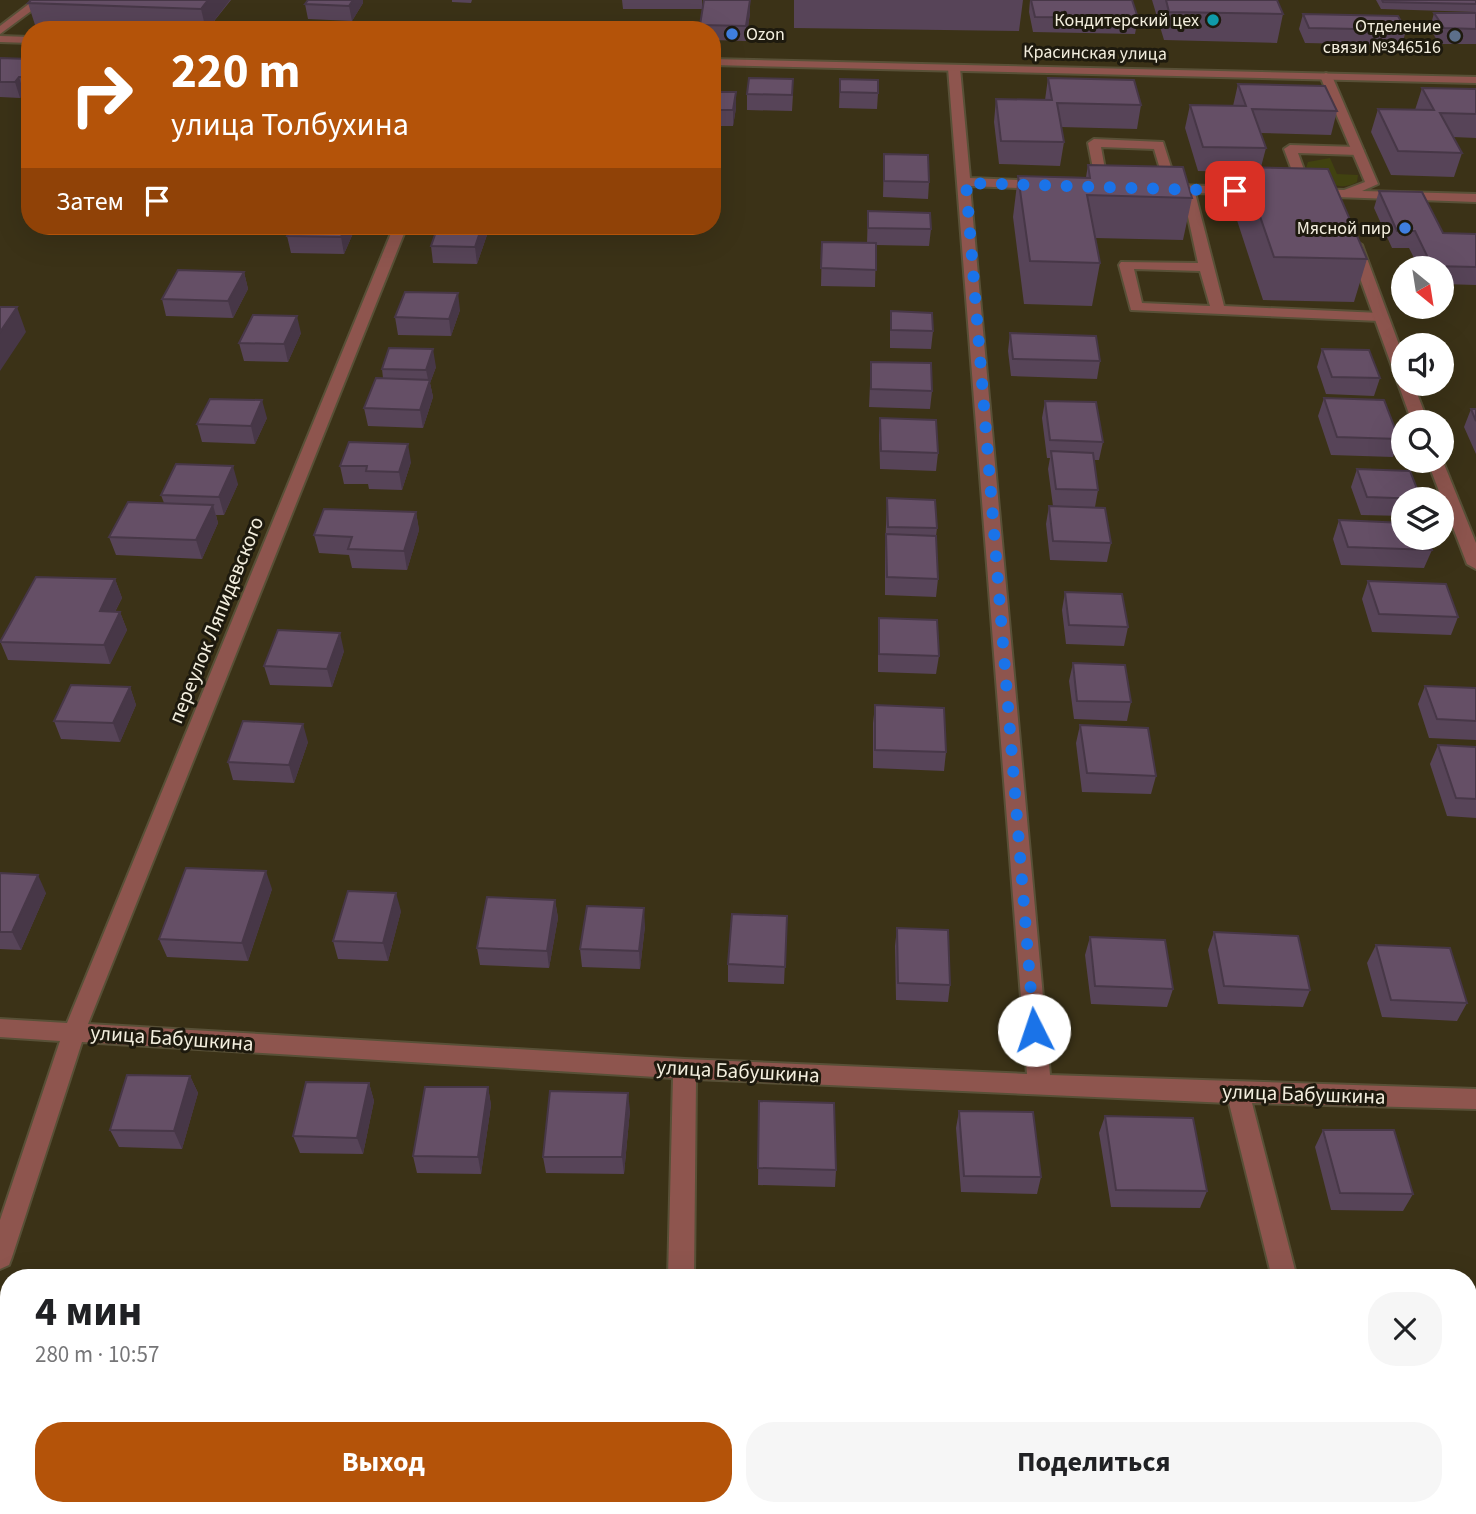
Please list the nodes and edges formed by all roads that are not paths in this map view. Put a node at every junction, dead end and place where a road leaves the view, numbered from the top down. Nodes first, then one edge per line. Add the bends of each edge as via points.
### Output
1 (41, 0) edge
2 (0, 31) edge
3 (0, 39) edge
4 (21, 40) edge
5 (721, 62) edge
6 (954, 68) junction
7 (1326, 76) junction
8 (1476, 80) edge
9 (1358, 151) junction
10 (966, 183) junction
11 (1061, 185) edge
12 (1102, 186) edge
13 (1188, 190) junction
14 (1293, 192) junction
15 (1476, 198) edge
16 (1340, 200) junction
17 (1351, 231) edge
18 (396, 235) edge
19 (1206, 267) junction
20 (1219, 311) junction
21 (1380, 317) junction
22 (1391, 346) edge
23 (1440, 473) edge
24 (1476, 564) edge
25 (0, 1028) edge
26 (74, 1032) junction
27 (685, 1069) junction
28 (1039, 1085) junction
29 (1238, 1093) junction
30 (1476, 1099) edge
31 (0, 1257) edge
32 (681, 1269) edge
33 (1283, 1269) edge

1 - 2 street
3 - 4 street
5 - 6 street, Красинская улица
6 - 7 street, Красинская улица
6 - 10 street
7 - 8 street, Красинская улица
7 - 9 street
9 - 14 street via 1290,149
9 - 16 street via 1373,184
10 - 11 street
10 - 28 street
12 - 13 street via 1094,143 1159,145 1165,189
13 - 14 street
13 - 19 street
14 - 16 street
15 - 16 street
17 - 21 street
18 - 26 street, переулок Ляпидевского
19 - 20 street
19 - 20 street via 1126,265 1136,307
20 - 21 street
21 - 22 street
23 - 24 street
25 - 26 street, улица Бабушкина
26 - 27 street, улица Бабушкина
26 - 31 street, переулок Ляпидевского
27 - 28 street, улица Бабушкина
27 - 32 street
28 - 29 street, улица Бабушкина
29 - 30 street, улица Бабушкина
29 - 33 street

